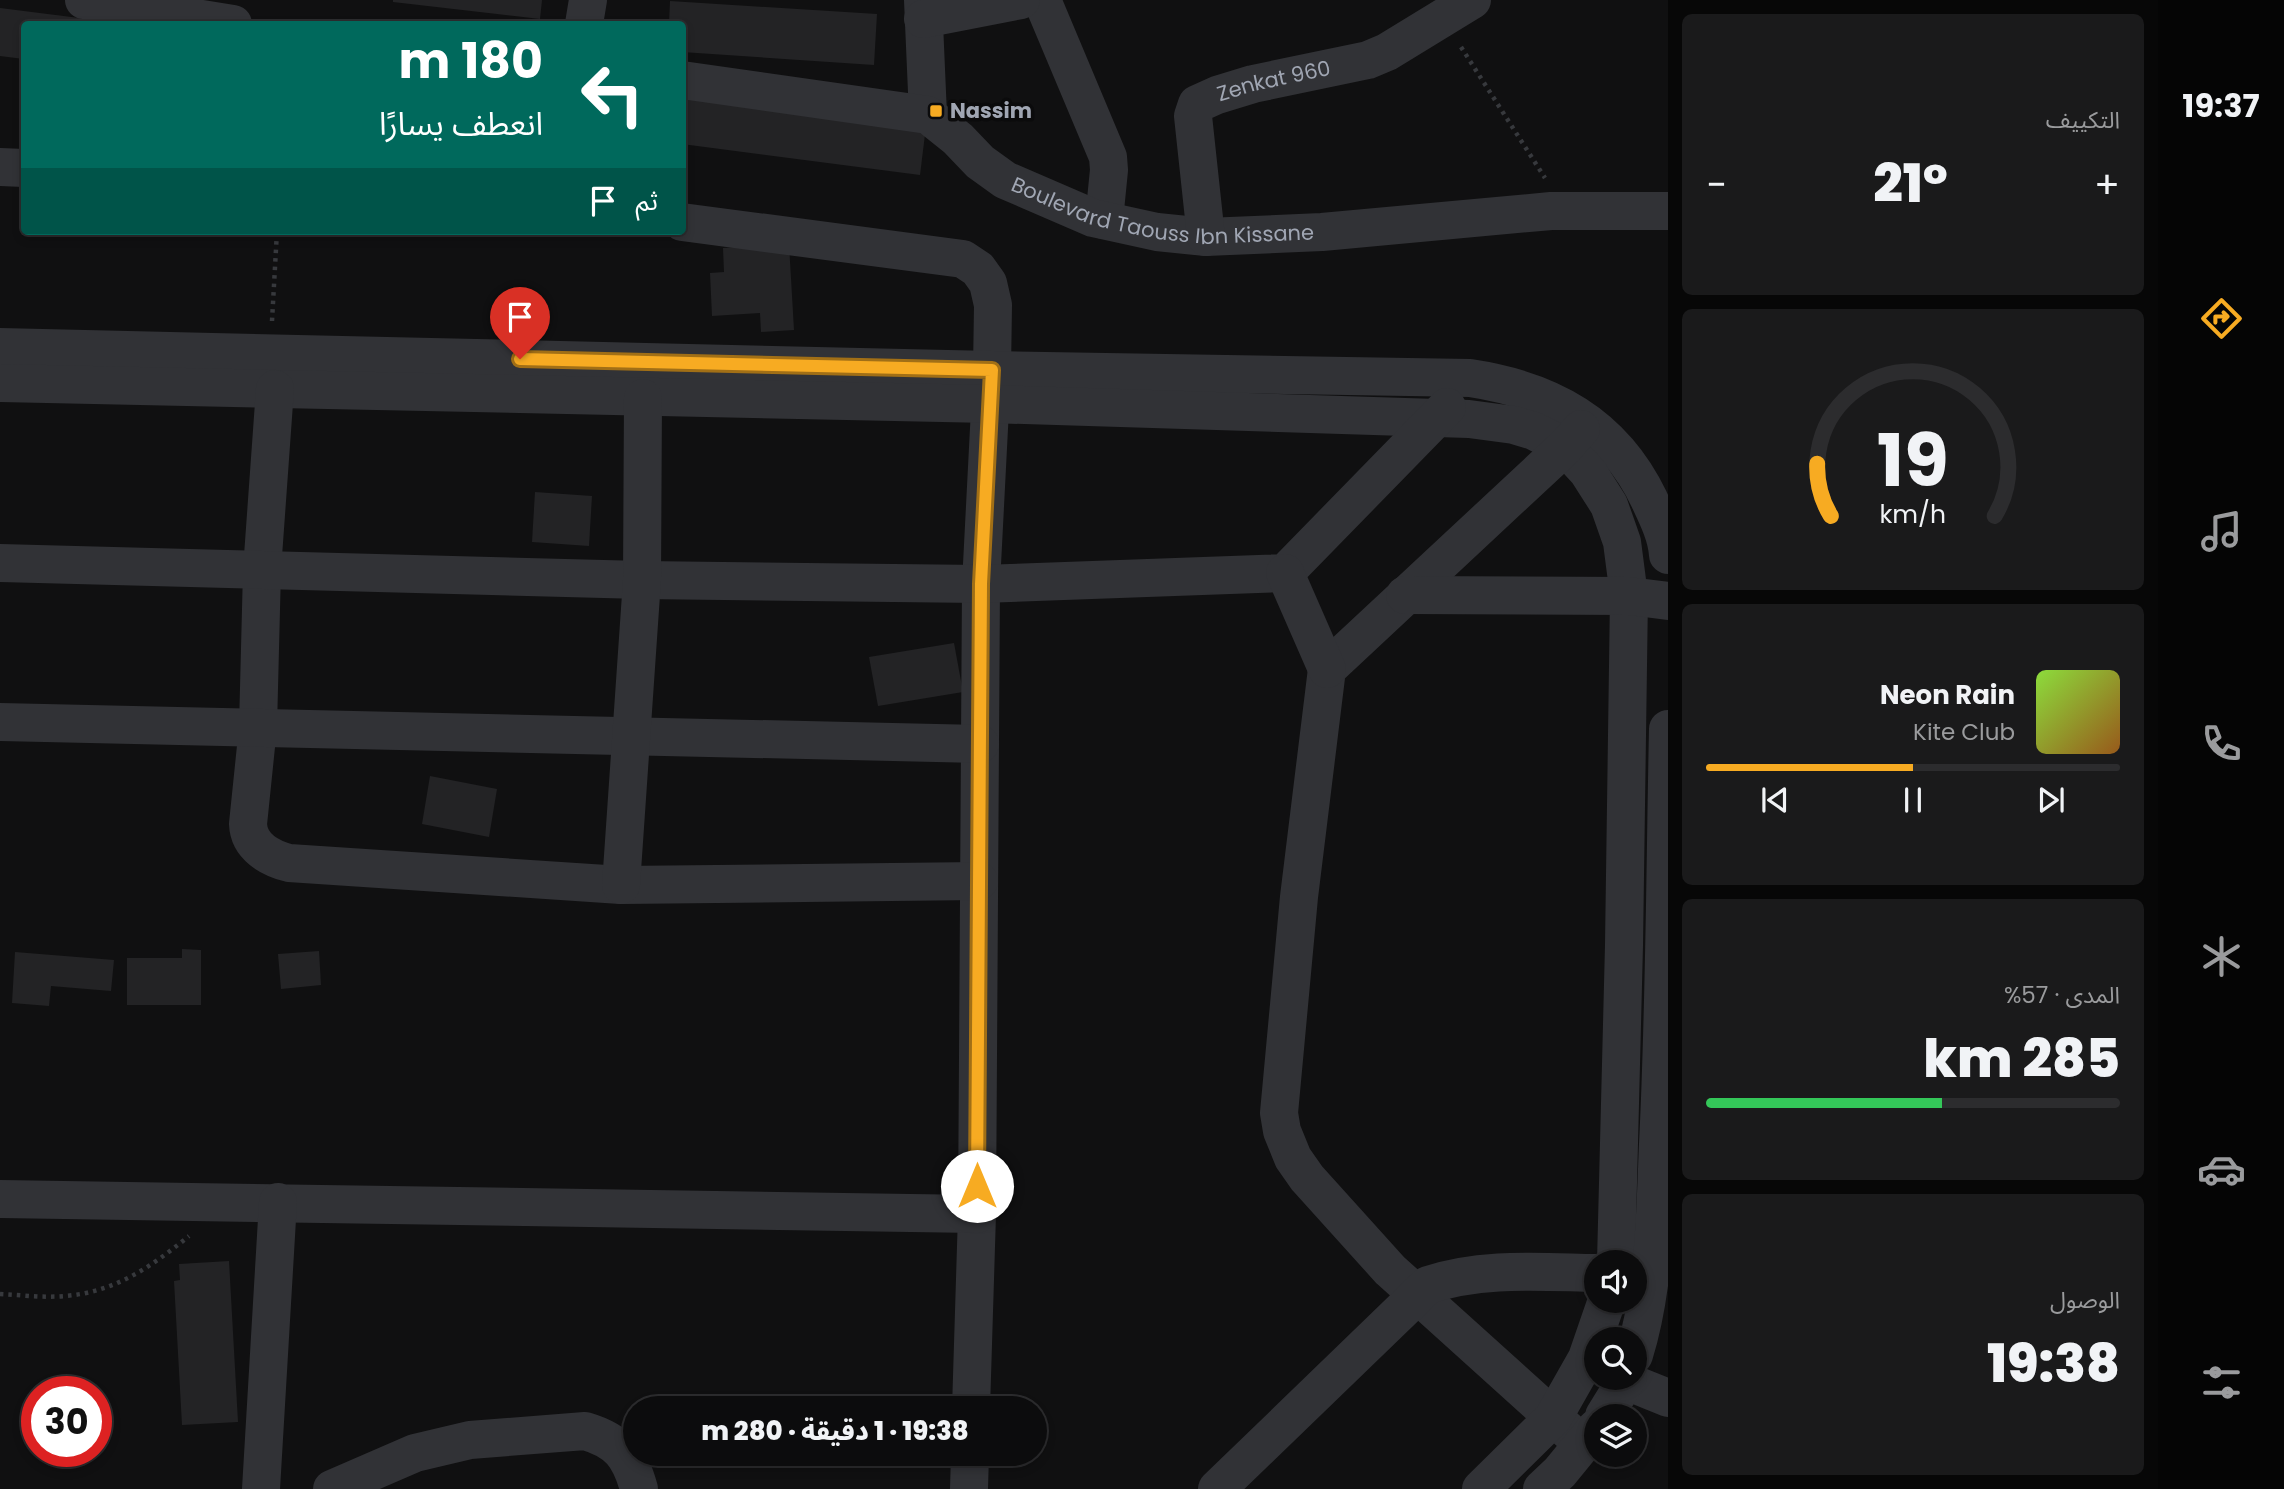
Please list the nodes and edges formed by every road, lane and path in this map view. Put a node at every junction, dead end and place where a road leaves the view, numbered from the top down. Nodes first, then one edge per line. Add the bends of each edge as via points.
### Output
1 (84, 0) edge
2 (246, 0) edge
3 (588, 0) edge
4 (1021, 0) edge
5 (1042, 0) edge
6 (1457, 9) edge
7 (923, 10) edge
8 (214, 21) edge
9 (243, 21) edge
10 (584, 21) edge
11 (686, 81) edge
12 (928, 115) junction
13 (0, 167) edge
14 (21, 168) edge
15 (1560, 211) junction
16 (1668, 211) edge
17 (1104, 220) junction
18 (686, 223) edge
19 (277, 235) edge
20 (1206, 237) junction
21 (0, 347) edge
22 (273, 371) junction
23 (1470, 378) junction
24 (0, 383) edge
25 (991, 387) junction
26 (643, 398) junction
27 (1438, 418) junction
28 (1576, 434) junction
29 (1668, 555) edge
30 (0, 562) edge
31 (262, 570) junction
32 (1285, 573) junction
33 (642, 580) junction
34 (981, 584) junction
35 (1405, 595) junction
36 (1629, 596) junction
37 (1668, 601) edge
38 (1327, 669) junction
39 (0, 722) edge
40 (258, 727) junction
41 (1668, 729) edge
42 (631, 735) junction
43 (980, 744) junction
44 (979, 881) junction
45 (621, 885) junction
46 (1624, 945) junction
47 (1666, 945) edge
48 (0, 1199) edge
49 (229, 1202) junction
50 (278, 1202) junction
51 (977, 1214) junction
52 (1616, 1250) edge
53 (1645, 1250) edge
54 (1584, 1273) edge
55 (0, 1294) edge
56 (1416, 1295) junction
57 (1603, 1313) edge
58 (1647, 1383) edge
59 (971, 1396) edge
60 (1668, 1398) edge
61 (1553, 1418) junction
62 (1584, 1426) edge
63 (1584, 1442) edge
64 (970, 1466) edge
65 (261, 1489) edge
66 (332, 1489) edge
67 (639, 1489) edge
68 (969, 1489) edge
69 (1217, 1489) edge
70 (1481, 1489) edge
71 (1542, 1489) edge

1 - 8 street
2 - 9 street
3 - 10 street
4 - 7 street
5 - 17 street via 1108,157
6 - 15 path
6 - 20 street, Zenkat 960 via 1368,60 1253,84 1198,104 1193,116
7 - 12 street
11 - 12 street
12 - 17 street, Boulevard Taouss Ibn Kissane via 1005,180
13 - 14 street
15 - 16 street, Boulevard Taouss Ibn Kissane
15 - 20 street, Boulevard Taouss Ibn Kissane via 1322,232
17 - 20 street, Boulevard Taouss Ibn Kissane
18 - 25 street via 962,259 978,269 991,290
19 - 22 path
21 - 22 street
22 - 24 street
22 - 25 street
22 - 26 street
22 - 31 street
23 - 25 street
23 - 27 street
23 - 28 street via 1546,397 1574,412
25 - 26 street
25 - 27 street
25 - 34 street
26 - 33 street
27 - 28 street
27 - 32 street
28 - 29 street via 1608,439 1640,481 1657,515
28 - 35 street
28 - 36 street via 1588,472 1609,505 1622,542
30 - 31 street
31 - 33 street
31 - 40 street
32 - 34 street
32 - 38 street
33 - 34 street
33 - 42 street
34 - 43 street
35 - 36 street
35 - 38 street
36 - 37 street
36 - 46 street
38 - 56 street via 1279,1113 1293,1158 1307,1178
39 - 40 street
40 - 42 street
40 - 45 street via 248,832 273,858 289,863
41 - 47 street
42 - 43 street
42 - 45 street
43 - 44 street
44 - 45 street
44 - 51 street
46 - 47 street
46 - 52 street
47 - 53 street via 1662,1063
48 - 49 street
49 - 50 street
49 - 55 path via 135,1276 90,1293
50 - 51 street
50 - 65 street
51 - 59 street
54 - 56 street via 1480,1273 1428,1285
56 - 61 street
56 - 69 street
57 - 61 street via 1587,1358
58 - 60 street
61 - 62 street
61 - 70 street
63 - 71 street
64 - 68 street
66 - 67 street via 415,1453 470,1440 585,1430 626,1454

